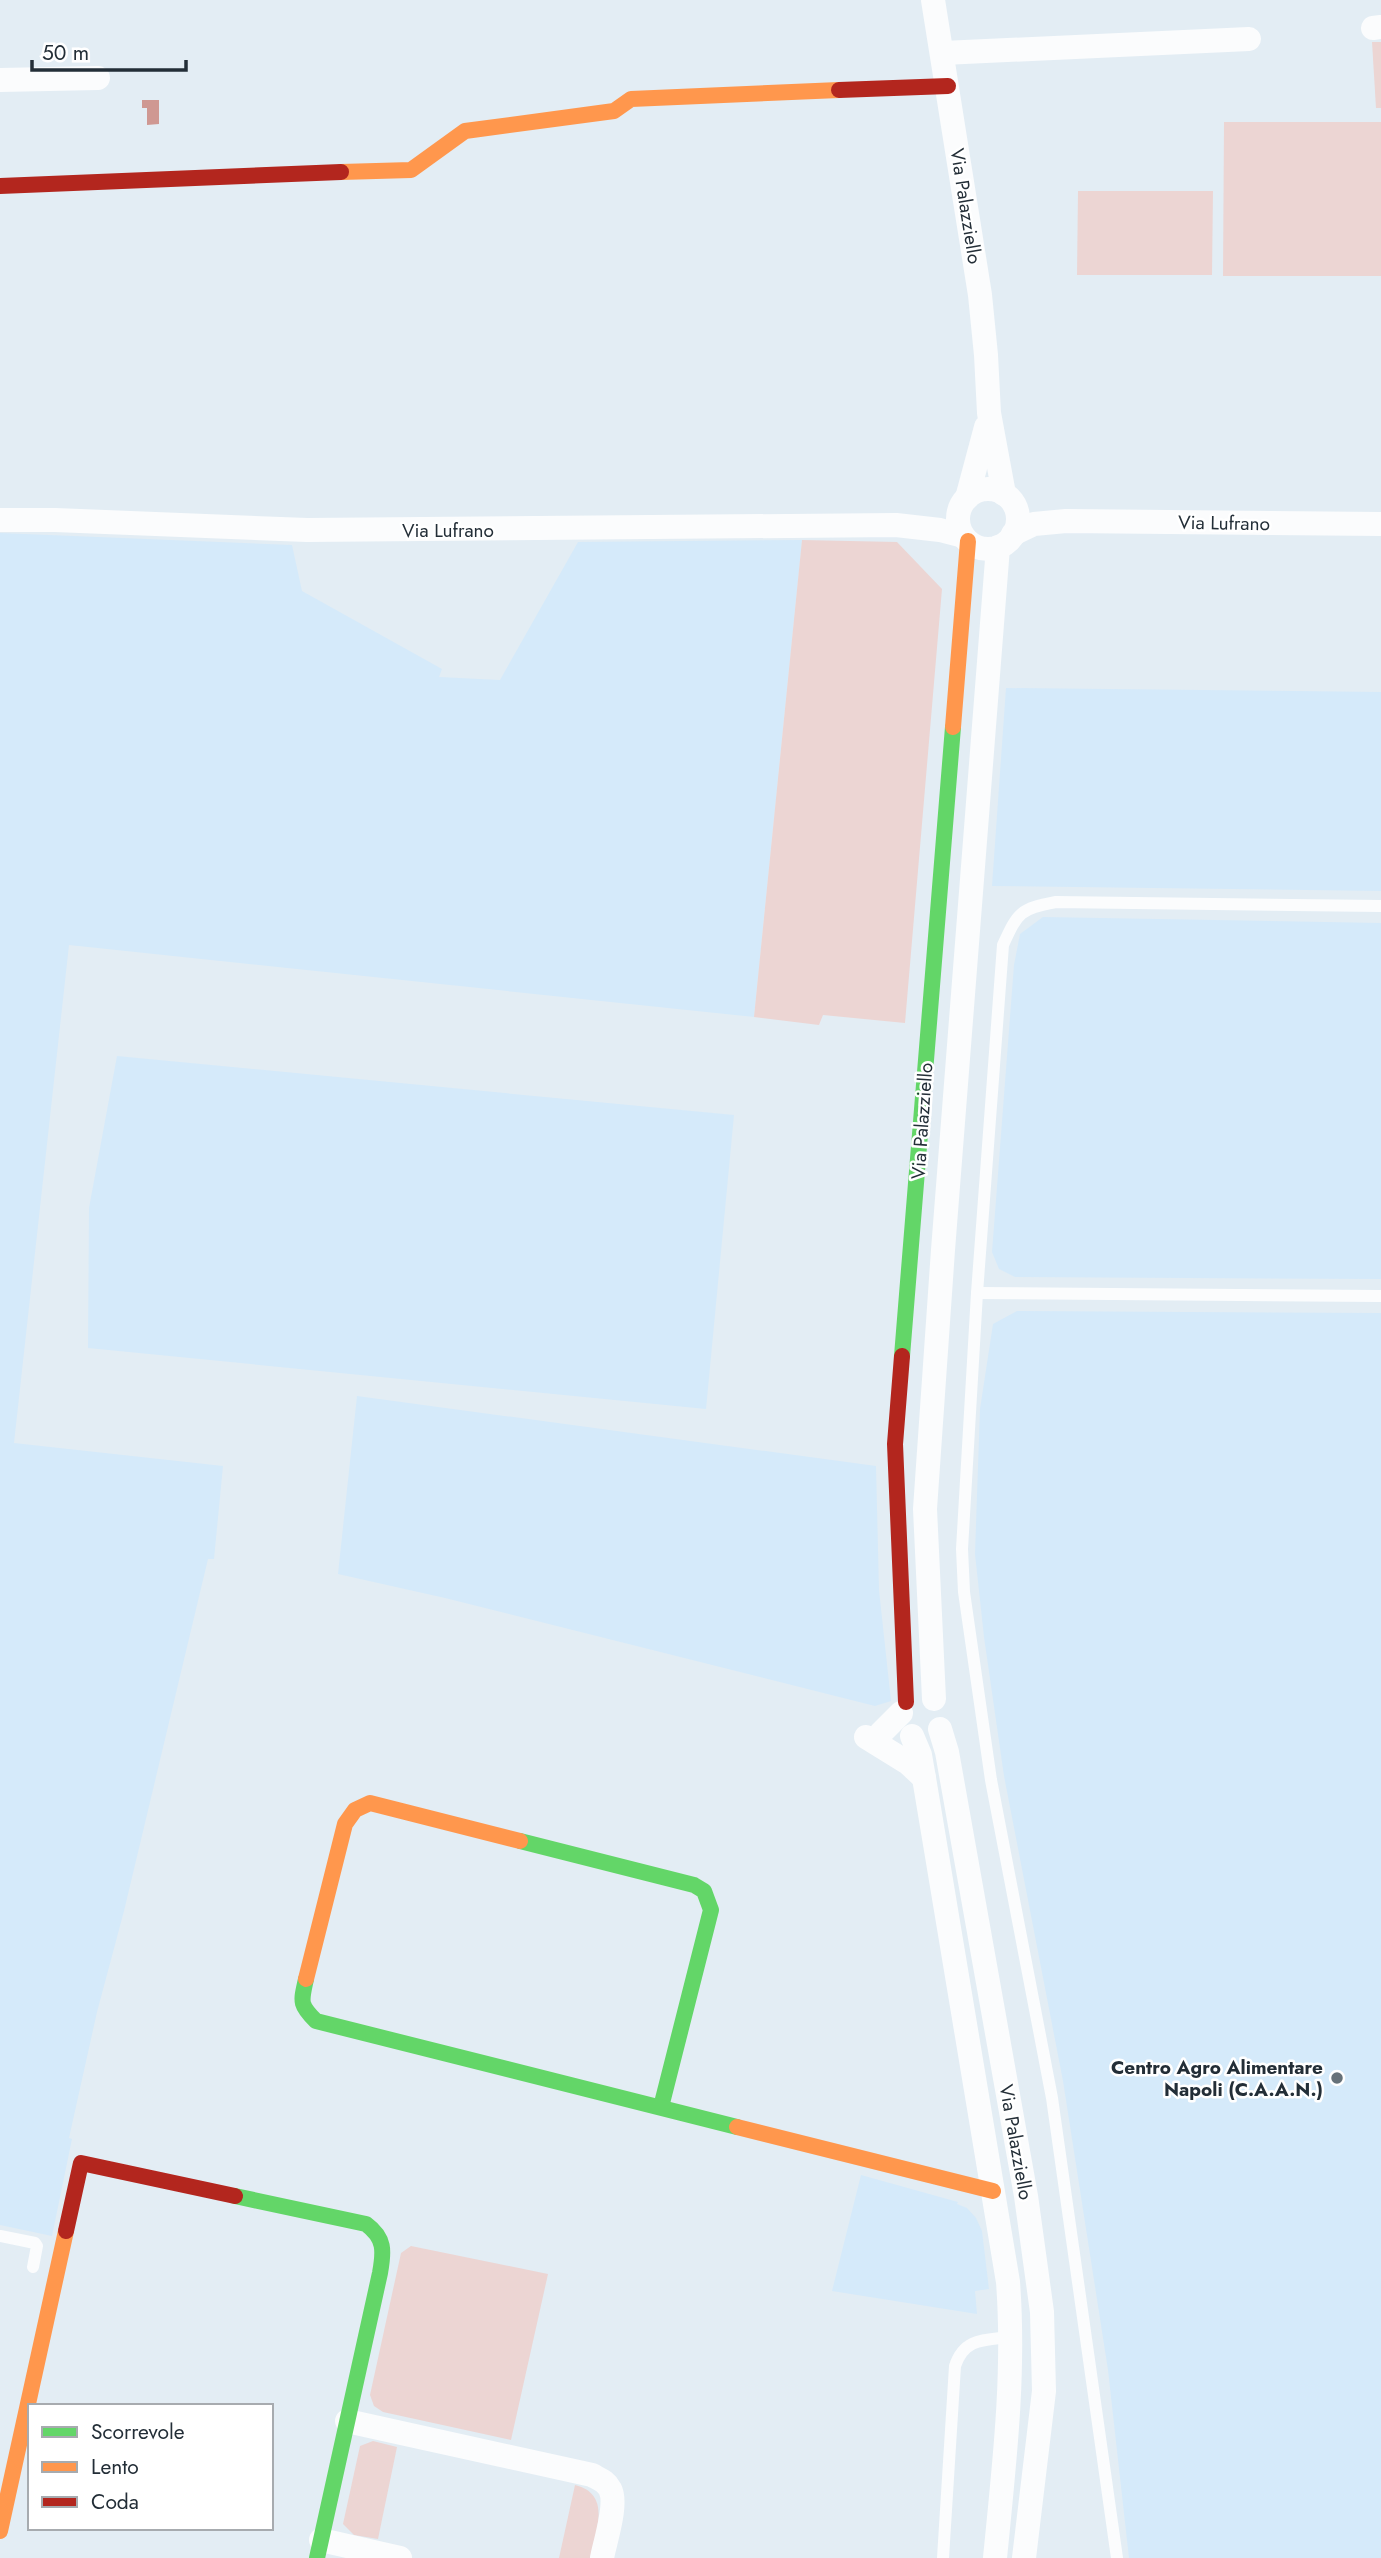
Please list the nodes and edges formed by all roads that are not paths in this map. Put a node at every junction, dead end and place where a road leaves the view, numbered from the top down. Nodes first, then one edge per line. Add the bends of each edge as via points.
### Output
1 (933, 0) edge
2 (1249, 39) dead end
3 (943, 53) junction
4 (98, 78) dead end
5 (0, 80) edge
6 (948, 86) junction
7 (0, 186) edge
8 (989, 413) junction
9 (1009, 500) junction
10 (963, 503) junction
11 (0, 520) edge
12 (1066, 521) junction
13 (1381, 524) edge
14 (896, 525) junction
15 (966, 538) junction
16 (1006, 540) junction
17 (1381, 906) edge
18 (977, 1293) junction
19 (1381, 1296) edge
20 (934, 1699) junction
21 (905, 1720) junction
22 (940, 1729) junction
23 (866, 1737) dead end
24 (924, 1778) junction
25 (661, 2107) junction
26 (993, 2191) junction
27 (0, 2236) edge
28 (33, 2267) dead end
29 (1010, 2337) junction
30 (347, 2421) junction
31 (0, 2531) edge
32 (319, 2549) edge
33 (400, 2558) edge
34 (602, 2558) edge
35 (943, 2558) edge
36 (995, 2558) edge
37 (1024, 2558) edge
38 (1116, 2558) edge

1 - 3 street, Via Palazziello
2 - 3 street
3 - 6 street, Via Palazziello
4 - 5 street
6 - 7 street via 631,99 614,111 465,131 411,170
6 - 8 street, Via Palazziello via 980,295
8 - 9 street, Via Palazziello
8 - 10 street, Via Palazziello
9 - 10 street via 995,489 985,489
9 - 12 street
9 - 16 street via 1017,515
10 - 14 street, Via Lufrano
10 - 15 street via 959,527
11 - 14 street, Via Lufrano via 306,530
12 - 13 street, Via Lufrano
12 - 16 street via 1034,524
14 - 15 street, Via Lufrano
15 - 16 street via 982,548
15 - 21 street, Via Palazziello via 895,1444
16 - 20 street, Via Palazziello via 943,1250 925,1509
17 - 18 lane via 1056,902 1029,907 1015,920 1003,945
18 - 19 lane
18 - 38 lane via 962,1549 964,1592 991,1780 1052,2098
20 - 21 street via 919,1695
20 - 22 street via 943,1709
21 - 22 street via 927,1738
21 - 24 street, Via Palazziello
22 - 37 street, Via Palazziello via 1026,2196 1042,2312 1044,2391
23 - 24 street
24 - 26 street, Via Palazziello
25 - 25 street via 309,2016 301,2000 351,1814 370,1803 704,1891 711,1910
25 - 26 street
26 - 29 street, Via Palazziello via 1008,2282
27 - 28 lane via 34,2243
29 - 35 lane via 973,2342 964,2347 955,2366
29 - 36 street, Via Palazziello via 1010,2411
30 - 31 street via 384,2247 378,2232 366,2224 81,2163
30 - 32 street
30 - 34 street via 592,2475 610,2488 613,2501
32 - 33 street

